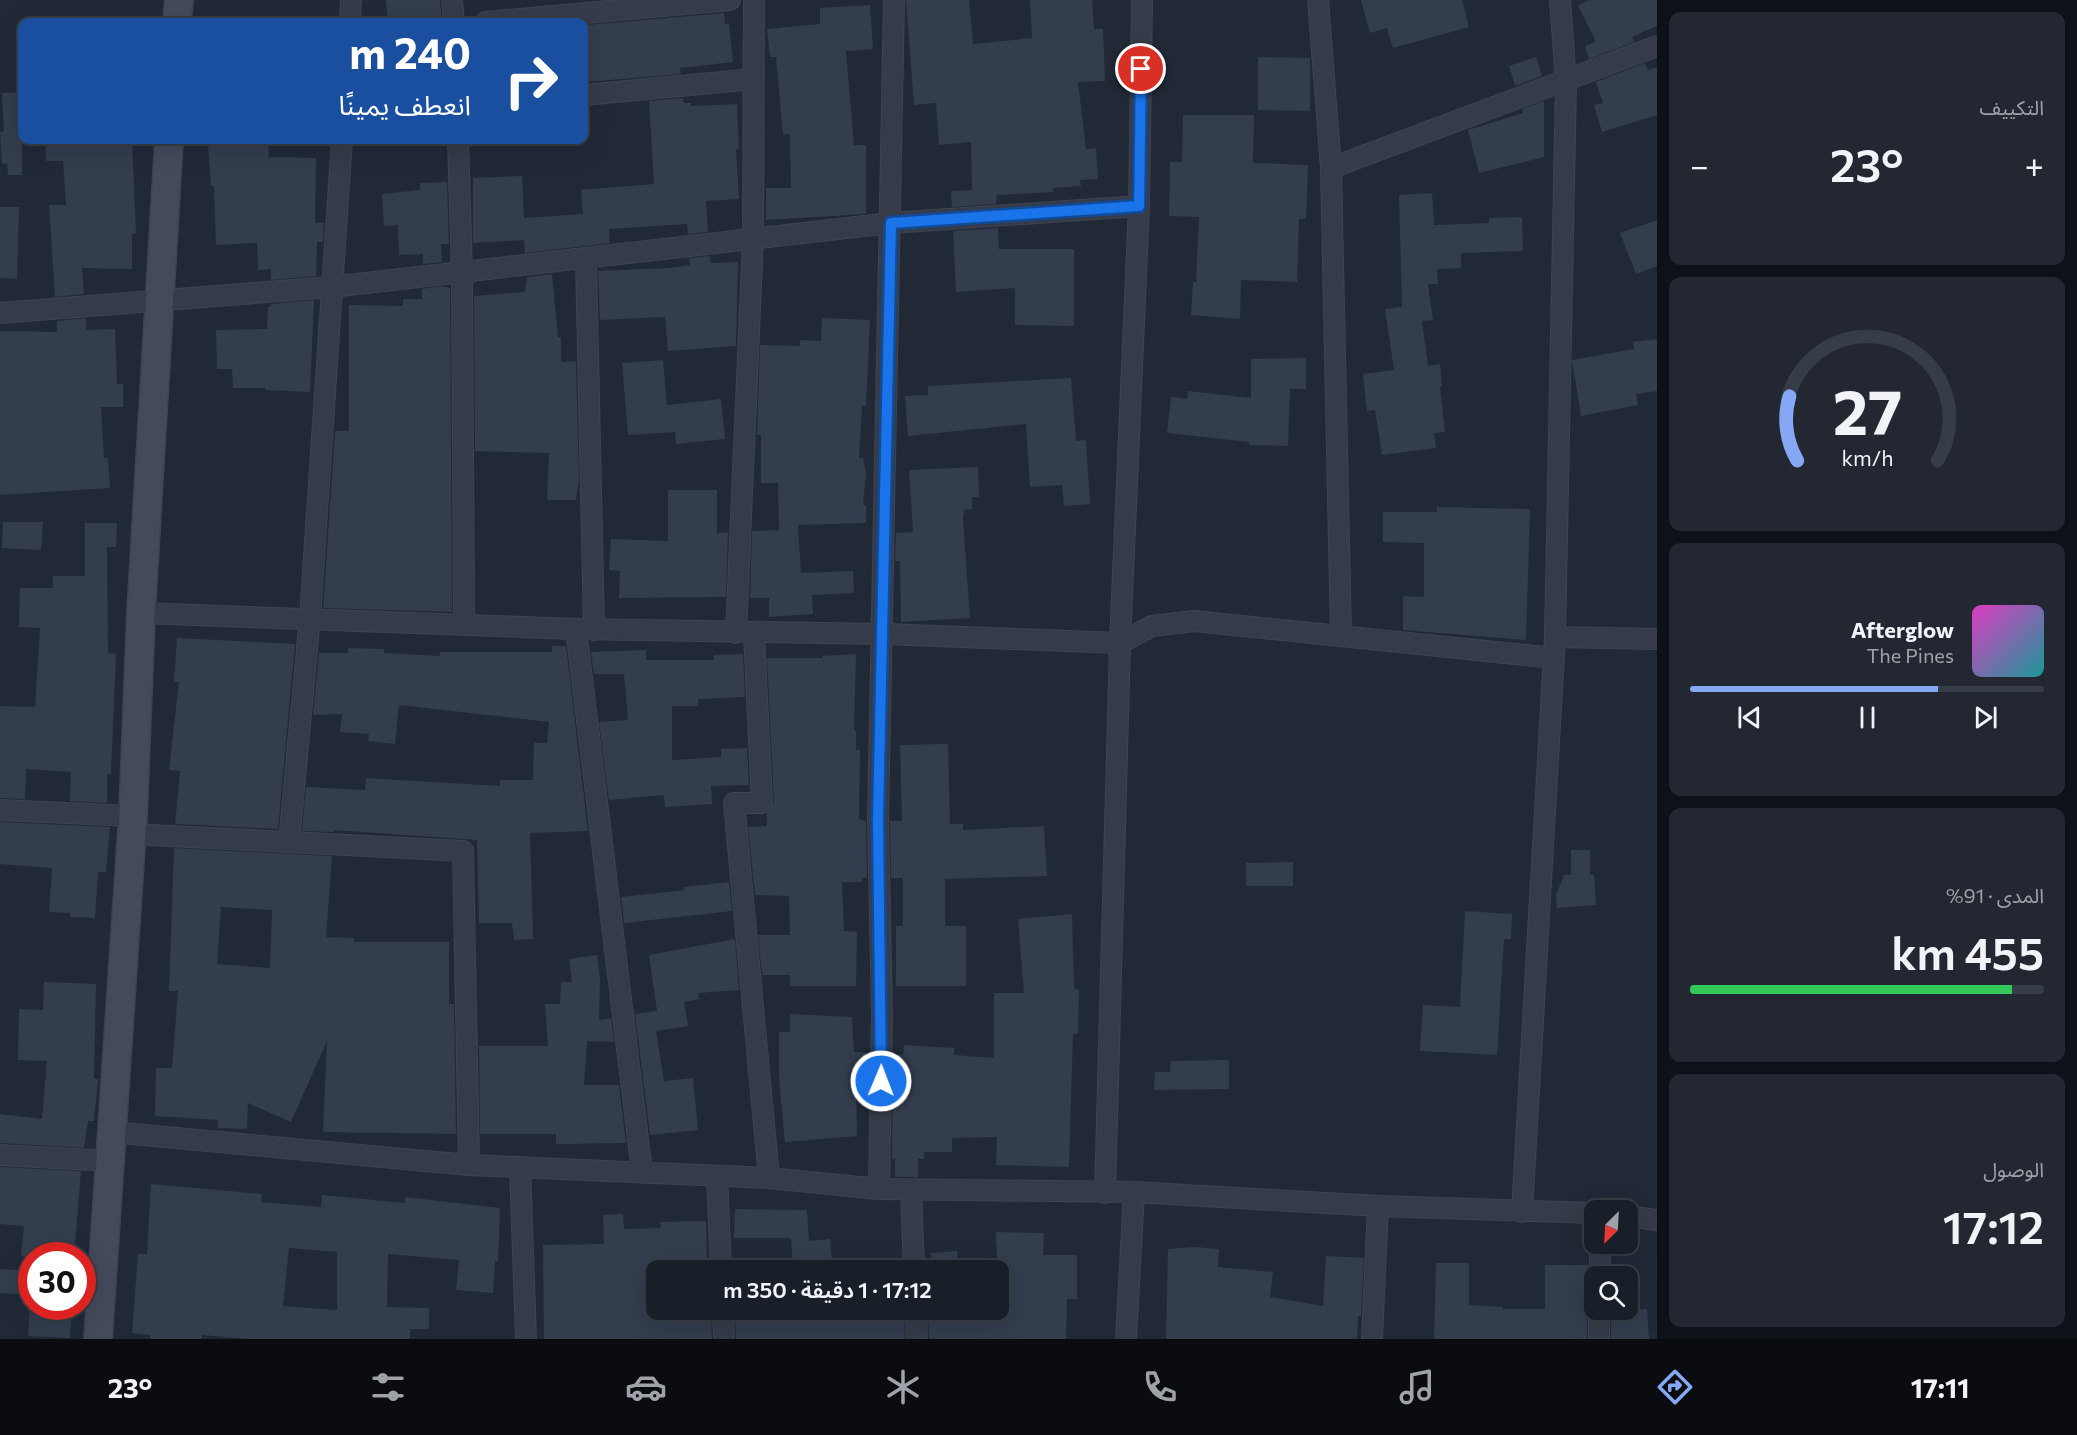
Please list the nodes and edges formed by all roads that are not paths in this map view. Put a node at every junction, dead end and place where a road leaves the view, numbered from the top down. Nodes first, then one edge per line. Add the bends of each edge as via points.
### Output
1 (178, 0) edge
2 (351, 0) edge
3 (452, 0) edge
4 (730, 0) edge
5 (754, 0) edge
6 (894, 0) edge
7 (1142, 0) edge
8 (1318, 0) edge
9 (1560, 0) edge
10 (546, 9) edge
11 (177, 18) edge
12 (350, 18) edge
13 (454, 18) edge
14 (504, 18) edge
15 (1657, 46) edge
16 (754, 79) junction
17 (1566, 82) junction
18 (588, 95) edge
19 (169, 144) edge
20 (342, 144) edge
21 (458, 144) edge
22 (1331, 168) junction
23 (1139, 206) junction
24 (891, 223) junction
25 (753, 239) junction
26 (586, 260) junction
27 (462, 274) junction
28 (331, 287) junction
29 (158, 303) junction
30 (0, 313) edge
31 (141, 613) junction
32 (310, 617) junction
33 (465, 624) junction
34 (585, 630) junction
35 (745, 633) junction
36 (883, 634) junction
37 (1341, 636) junction
38 (1555, 637) junction
39 (1657, 639) edge
40 (1120, 643) junction
41 (1554, 658) junction
42 (0, 810) edge
43 (132, 825) junction
44 (289, 842) junction
45 (111, 1132) junction
46 (0, 1155) edge
47 (110, 1161) junction
48 (469, 1165) junction
49 (520, 1167) junction
50 (642, 1172) junction
51 (717, 1177) junction
52 (769, 1178) junction
53 (879, 1189) junction
54 (911, 1190) junction
55 (1134, 1192) junction
56 (1105, 1193) junction
57 (1378, 1206) junction
58 (1522, 1212) junction
59 (1584, 1213) edge
60 (1638, 1217) edge
61 (1657, 1220) edge
62 (721, 1260) edge
63 (914, 1260) edge
64 (723, 1320) edge
65 (916, 1320) edge
66 (1599, 1320) edge
67 (98, 1339) edge
68 (526, 1339) edge
69 (724, 1339) edge
70 (917, 1339) edge
71 (1126, 1339) edge
72 (1372, 1339) edge
73 (1599, 1339) edge

1 - 11 street
2 - 12 street
3 - 13 street
4 - 10 street
5 - 16 street
6 - 24 street
7 - 23 street
8 - 22 street
9 - 17 street
10 - 14 street
15 - 17 street
16 - 18 street
16 - 25 street
17 - 22 street
17 - 38 street
19 - 29 street
20 - 28 street
21 - 27 street
22 - 37 street
23 - 24 street
23 - 40 street
24 - 25 street
24 - 36 street
25 - 26 street
25 - 35 street
26 - 27 street
26 - 34 street
27 - 28 street
27 - 33 street
28 - 29 street
28 - 32 street
29 - 30 street
29 - 31 street
31 - 32 street
31 - 43 street
32 - 33 street
32 - 44 street
33 - 34 street
34 - 35 street
34 - 50 street
35 - 36 street
35 - 52 street via 762,803 734,803
36 - 40 street
36 - 53 street via 878,819 882,1016
37 - 40 street via 1194,621 1152,626
37 - 41 street
38 - 39 street
38 - 41 street
40 - 56 street
41 - 58 street
42 - 43 street
43 - 44 street
43 - 45 street
44 - 48 street via 463,851
45 - 47 street
45 - 48 street
46 - 47 street
47 - 67 street
48 - 49 street
49 - 50 street
49 - 68 street
50 - 51 street
51 - 52 street
51 - 62 street
52 - 53 street
53 - 54 street
54 - 56 street
54 - 63 street
55 - 56 street
55 - 57 street
55 - 71 street
57 - 58 street
57 - 72 street
58 - 59 street
60 - 61 street
64 - 69 street
65 - 70 street
66 - 73 street

